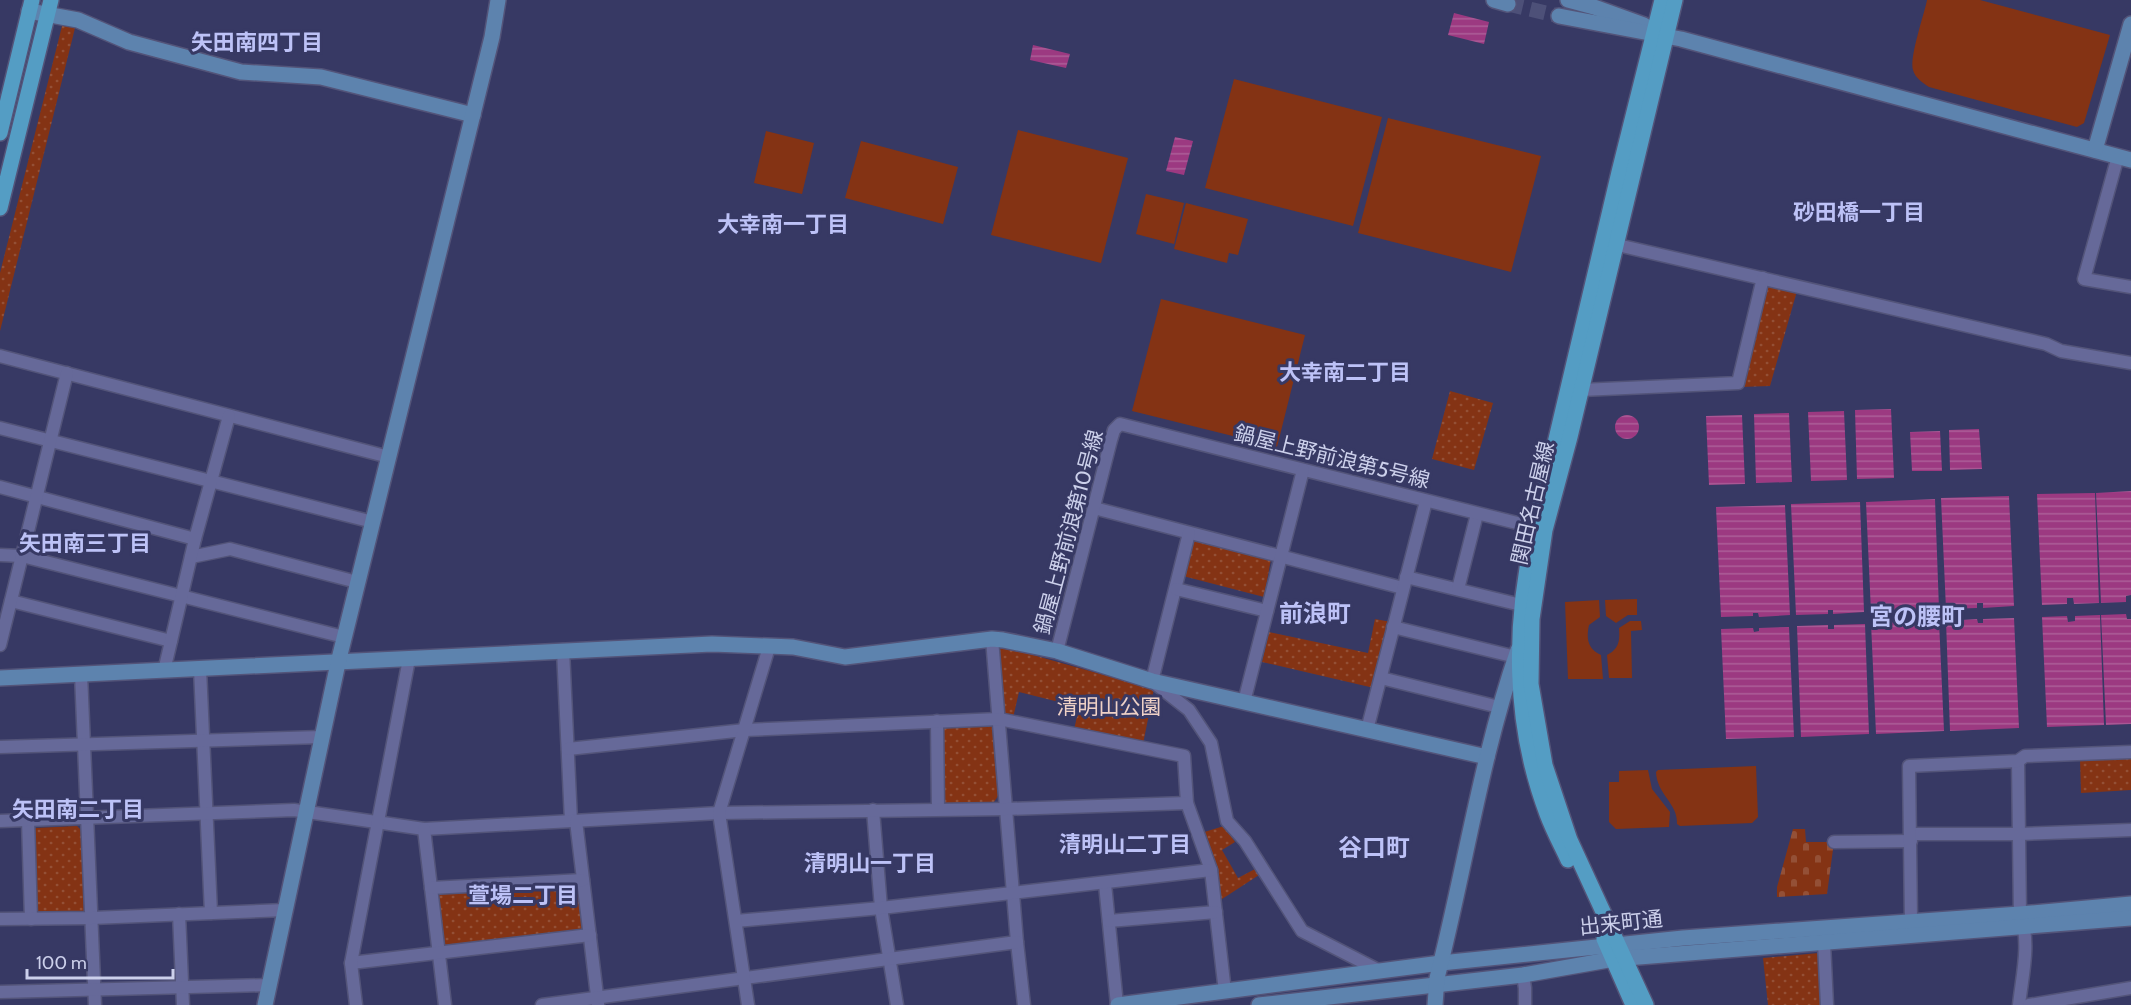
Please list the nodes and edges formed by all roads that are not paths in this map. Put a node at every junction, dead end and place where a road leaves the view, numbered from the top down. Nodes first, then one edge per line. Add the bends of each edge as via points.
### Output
1 (498, 0) edge
2 (1568, 0) tunnel mouth
3 (1662, 0) edge
4 (1675, 0) edge
5 (31, 5) edge
6 (50, 7) edge
7 (1559, 16) tunnel mouth
8 (2131, 24) edge
9 (1659, 33) junction
10 (472, 115) junction
11 (0, 132) edge
12 (2095, 150) junction
13 (2125, 158) edge
14 (0, 208) edge
15 (1609, 243) junction
16 (1763, 278) junction
17 (2131, 287) edge
18 (0, 356) edge
19 (2131, 363) edge
20 (67, 374) junction
21 (1581, 390) junction
22 (229, 416) junction
23 (1120, 424) joint
24 (0, 428) edge
25 (50, 441) junction
26 (389, 457) junction
27 (1303, 470) junction
28 (211, 481) junction
29 (0, 487) edge
30 (36, 497) junction
31 (1426, 501) junction
32 (1094, 508) junction
33 (1478, 514) junction
34 (373, 522) junction
35 (1540, 529) junction
36 (1189, 533) junction
37 (195, 539) junction
38 (0, 555) edge
39 (22, 556) junction
40 (191, 557) junction
41 (1281, 557) junction
42 (357, 582) junction
43 (1405, 582) junction
44 (1176, 589) junction
45 (1458, 590) junction
46 (182, 596) junction
47 (10, 601) junction
48 (1521, 605) junction
49 (1267, 611) junction
50 (1394, 627) junction
51 (344, 637) junction
52 (992, 639) junction
53 (171, 641) junction
54 (0, 645) edge
55 (769, 647) junction
56 (563, 650) junction
57 (1522, 650) junction
58 (1057, 651) junction
59 (409, 659) junction
60 (338, 663) junction
61 (200, 669) junction
62 (164, 671) junction
63 (81, 674) junction
64 (0, 678) edge
65 (1381, 678) junction
66 (1152, 681) junction
67 (1244, 702) junction
68 (1499, 707) junction
69 (999, 719) junction
70 (937, 722) junction
71 (745, 730) junction
72 (1367, 730) junction
73 (321, 737) junction
74 (203, 741) junction
75 (85, 744) junction
76 (0, 747) edge
77 (568, 749) junction
78 (2131, 752) edge
79 (1487, 757) junction
80 (2018, 761) junction
81 (1187, 803) junction
82 (938, 809) junction
83 (1006, 809) junction
84 (873, 810) junction
85 (305, 812) junction
86 (719, 813) junction
87 (206, 814) junction
88 (87, 818) junction
89 (28, 820) junction
90 (0, 821) edge
91 (573, 821) junction
92 (378, 822) junction
93 (424, 829) junction
94 (2131, 830) edge
95 (2020, 834) junction
96 (1911, 838) junction
97 (1834, 842) dead end
98 (1211, 870) junction
99 (583, 880) junction
100 (1105, 884) junction
101 (431, 888) junction
102 (1013, 893) junction
103 (2131, 904) edge
104 (881, 908) junction
105 (285, 910) junction
106 (1216, 912) junction
107 (211, 913) junction
108 (179, 914) junction
109 (92, 918) junction
110 (2131, 918) edge
111 (0, 919) edge
112 (31, 919) junction
113 (736, 921) junction
114 (1109, 921) junction
115 (1911, 921) junction
116 (2023, 921) junction
117 (590, 935) junction
118 (1017, 942) junction
119 (1824, 943) junction
120 (1617, 952) junction
121 (439, 953) junction
122 (890, 960) junction
123 (351, 963) junction
124 (1441, 963) junction
125 (1378, 970) junction
126 (1523, 975) junction
127 (744, 980) junction
128 (1437, 984) junction
129 (269, 985) junction
130 (182, 987) junction
131 (2131, 988) edge
132 (95, 990) junction
133 (0, 992) edge
134 (1226, 992) junction
135 (1347, 1000) edge
136 (598, 1002) edge
137 (95, 1005) edge
138 (183, 1005) edge
139 (265, 1005) edge
140 (356, 1005) edge
141 (445, 1005) edge
142 (542, 1005) edge
143 (748, 1005) edge
144 (897, 1005) edge
145 (1024, 1005) edge
146 (1117, 1005) edge
147 (1259, 1005) edge
148 (1435, 1005) edge
149 (1525, 1005) edge
150 (1633, 1005) edge
151 (1646, 1005) edge
152 (1827, 1005) edge
153 (2019, 1005) edge
154 (2029, 1005) edge

1 - 10 street
2 - 9 street
3 - 9 main road, 関田名古屋線
4 - 9 main road, 関田名古屋線
5 - 6 street
5 - 11 main road
6 - 10 street via 129,42 241,72 340,81
6 - 14 main road
7 - 9 street
8 - 12 street
9 - 12 street
9 - 15 main road, 関田名古屋線
10 - 26 street
12 - 13 street
13 - 17 street via 2085,279
15 - 16 street
15 - 21 main road, 関田名古屋線
15 - 35 main road, 関田名古屋線
16 - 19 street via 2046,344 2061,351
16 - 21 street via 1738,383
18 - 20 street
20 - 22 street
20 - 25 street
21 - 35 main road, 関田名古屋線
22 - 26 street
22 - 28 street
23 - 27 street, 鍋屋上野前浪第5号線
23 - 32 street, 鍋屋上野前浪第10号線 via 1114,430
24 - 25 street
25 - 28 street
25 - 30 street
26 - 34 street
27 - 31 street, 鍋屋上野前浪第5号線
27 - 41 street
28 - 34 street
28 - 37 street
29 - 30 street
30 - 37 street
30 - 39 street
31 - 33 street, 鍋屋上野前浪第5号線
31 - 43 street
32 - 36 street
32 - 58 street, 鍋屋上野前浪第10号線
33 - 35 street, 鍋屋上野前浪第5号線
33 - 45 street
34 - 42 street
35 - 48 main road, 関田名古屋線 via 1525,572
35 - 57 main road, 関田名古屋線 via 1532,619
36 - 41 street
36 - 44 street
37 - 40 street
38 - 39 street
39 - 46 street
39 - 47 street
40 - 42 street via 230,549
40 - 46 street
41 - 43 street
41 - 49 street
42 - 51 street
43 - 45 street
43 - 50 street
44 - 49 street
44 - 66 street
45 - 48 street
46 - 51 street
46 - 53 street
47 - 53 street
47 - 54 street
48 - 57 main road, 関田名古屋線
49 - 67 street
50 - 57 street
50 - 65 street
51 - 60 street
52 - 55 street via 845,657 793,647
52 - 58 street
52 - 69 street
53 - 62 street
55 - 56 street via 712,644
55 - 71 street
56 - 59 street
56 - 77 street
57 - 68 street
57 - 120 main road, 関田名古屋線 via 1545,765 1570,840
58 - 66 street
59 - 60 street
59 - 92 street
60 - 61 street
60 - 73 street
61 - 62 street
61 - 74 street
62 - 63 street
63 - 64 street
63 - 75 street
65 - 68 street
65 - 72 street
66 - 67 street
66 - 125 street via 1189,710 1211,742 1227,821 1245,841 1302,931
67 - 72 street
68 - 79 street
69 - 70 street
69 - 81 street via 1184,756
69 - 83 street
70 - 71 street
70 - 82 street
71 - 77 street
71 - 86 street
72 - 79 street
73 - 74 street
73 - 85 street
74 - 75 street
74 - 87 street
75 - 76 street
75 - 88 street
77 - 91 street
78 - 80 street via 2025,756
79 - 124 street
80 - 95 street
80 - 96 street via 1909,766
81 - 83 street
81 - 98 street
82 - 83 street
82 - 84 street
83 - 102 street
84 - 86 street
84 - 104 street
85 - 87 street
85 - 92 street
85 - 105 street
86 - 91 street
86 - 113 street
87 - 88 street
87 - 107 street
88 - 89 street
88 - 109 street
89 - 90 street
89 - 112 street
91 - 93 street
91 - 99 street
92 - 93 street
92 - 123 street
93 - 101 street
94 - 95 street
95 - 96 street
95 - 116 street
96 - 97 street
96 - 115 street
98 - 100 street
98 - 106 street
99 - 101 street
99 - 117 street
100 - 102 street
100 - 114 street
101 - 121 street
102 - 104 street
102 - 118 street
103 - 116 street, 出来町通
104 - 113 street
104 - 122 street
105 - 107 street
105 - 129 street
106 - 114 street
106 - 134 street
107 - 108 street
108 - 109 street
108 - 130 street
109 - 112 street
109 - 132 street
110 - 116 street, 出来町通
111 - 112 street
113 - 127 street
114 - 146 street
115 - 116 street, 出来町通
115 - 120 street, 出来町通 via 1683,938
116 - 119 street, 出来町通
116 - 153 street
117 - 121 street
117 - 136 street
118 - 122 street
118 - 145 street
119 - 120 street, 出来町通
119 - 152 street
120 - 124 street, 出来町通
120 - 126 street, 出来町通
120 - 150 main road, 関田名古屋線
120 - 151 main road, 関田名古屋線
121 - 123 street
121 - 141 street
122 - 127 street
122 - 144 street
123 - 140 street
124 - 125 street, 出来町通
124 - 128 street
125 - 134 street, 出来町通
126 - 128 street, 出来町通
126 - 149 street
127 - 136 street
127 - 143 street
128 - 135 street, 出来町通
128 - 148 street
129 - 130 street
129 - 139 street
130 - 132 street
130 - 138 street
131 - 154 street
132 - 133 street
132 - 137 street
134 - 146 street, 出来町通
135 - 147 street, 出来町通
136 - 142 street

